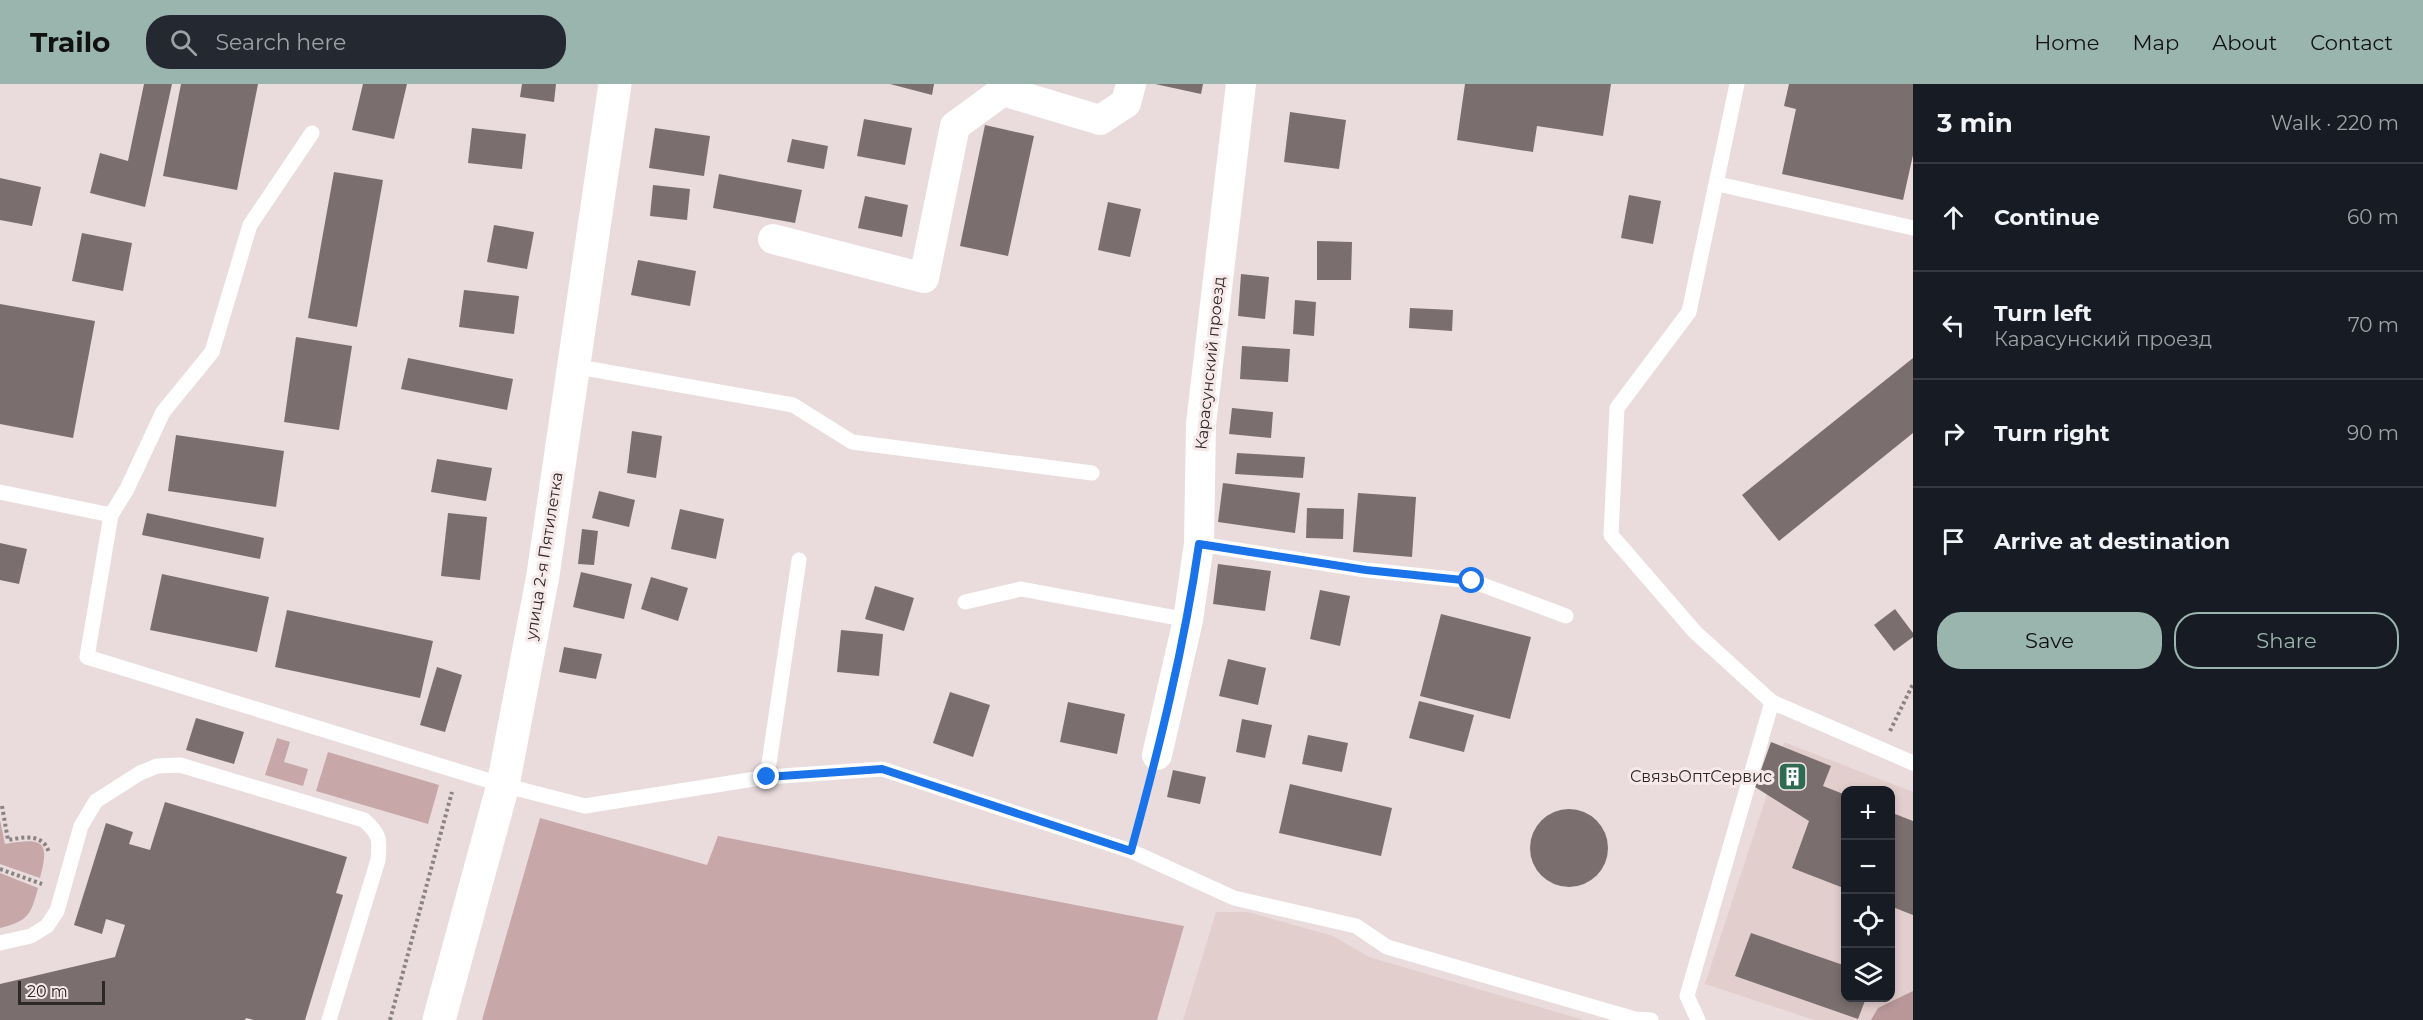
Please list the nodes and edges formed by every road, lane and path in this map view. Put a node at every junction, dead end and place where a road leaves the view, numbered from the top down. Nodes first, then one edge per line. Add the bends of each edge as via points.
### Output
1 (615, 84) edge
2 (1131, 84) edge
3 (1241, 84) edge
4 (1737, 84) edge
5 (312, 133) dead end
6 (1718, 184) junction
7 (1913, 228) edge
8 (773, 239) dead end
9 (573, 366) junction
10 (1092, 473) dead end
11 (0, 492) edge
12 (111, 515) junction
13 (1199, 544) junction
14 (799, 560) dead end
15 (965, 602) dead end
16 (1566, 616) dead end
17 (1188, 620) junction
18 (1913, 684) edge
19 (1772, 702) junction
20 (1881, 749) junction
21 (1157, 755) joint
22 (1913, 763) edge
23 (458, 772) junction
24 (767, 777) junction
25 (503, 785) junction
26 (2, 806) dead end
27 (1131, 851) junction
28 (49, 857) dead end
29 (0, 869) edge
30 (44, 875) dead end
31 (42, 884) junction
32 (63, 891) junction
33 (39, 894) dead end
34 (0, 944) edge
35 (329, 1020) edge
36 (390, 1020) edge
37 (439, 1020) edge
38 (1651, 1020) edge
39 (1698, 1020) edge

1 - 9 main road, улица 2-я Пятилетка
2 - 8 street via 1126,103 1100,120 1003,91 955,126 924,278
3 - 13 street, Карасунский проезд via 1201,424
4 - 6 lane
5 - 12 lane via 250,225 212,352 163,412
6 - 7 lane
6 - 19 lane via 1689,312 1617,408 1611,535 1695,632
9 - 10 lane via 793,405 852,442
9 - 25 main road, улица 2-я Пятилетка via 543,575
11 - 12 lane
12 - 23 lane via 87,657
13 - 16 lane via 1366,570 1472,581
13 - 17 street, Карасунский проезд
14 - 24 lane
15 - 17 lane via 1021,589
17 - 21 street, Карасунский проезд
18 - 20 path
19 - 20 lane
19 - 39 lane via 1687,996
20 - 22 lane
21 - 27 path
23 - 25 lane
23 - 36 path
24 - 25 lane via 585,806
24 - 27 lane via 882,769
25 - 37 main road, улица 2-я Пятилетка
26 - 28 path via 8,840 35,838 43,842
27 - 38 lane via 1233,898 1356,926 1387,947 1635,1020
29 - 31 path
30 - 31 path
31 - 32 path
31 - 33 path
32 - 34 lane via 47,926 31,936
32 - 35 lane via 81,826 96,801 157,766 180,765 364,820 375,830 380,842 378,860

